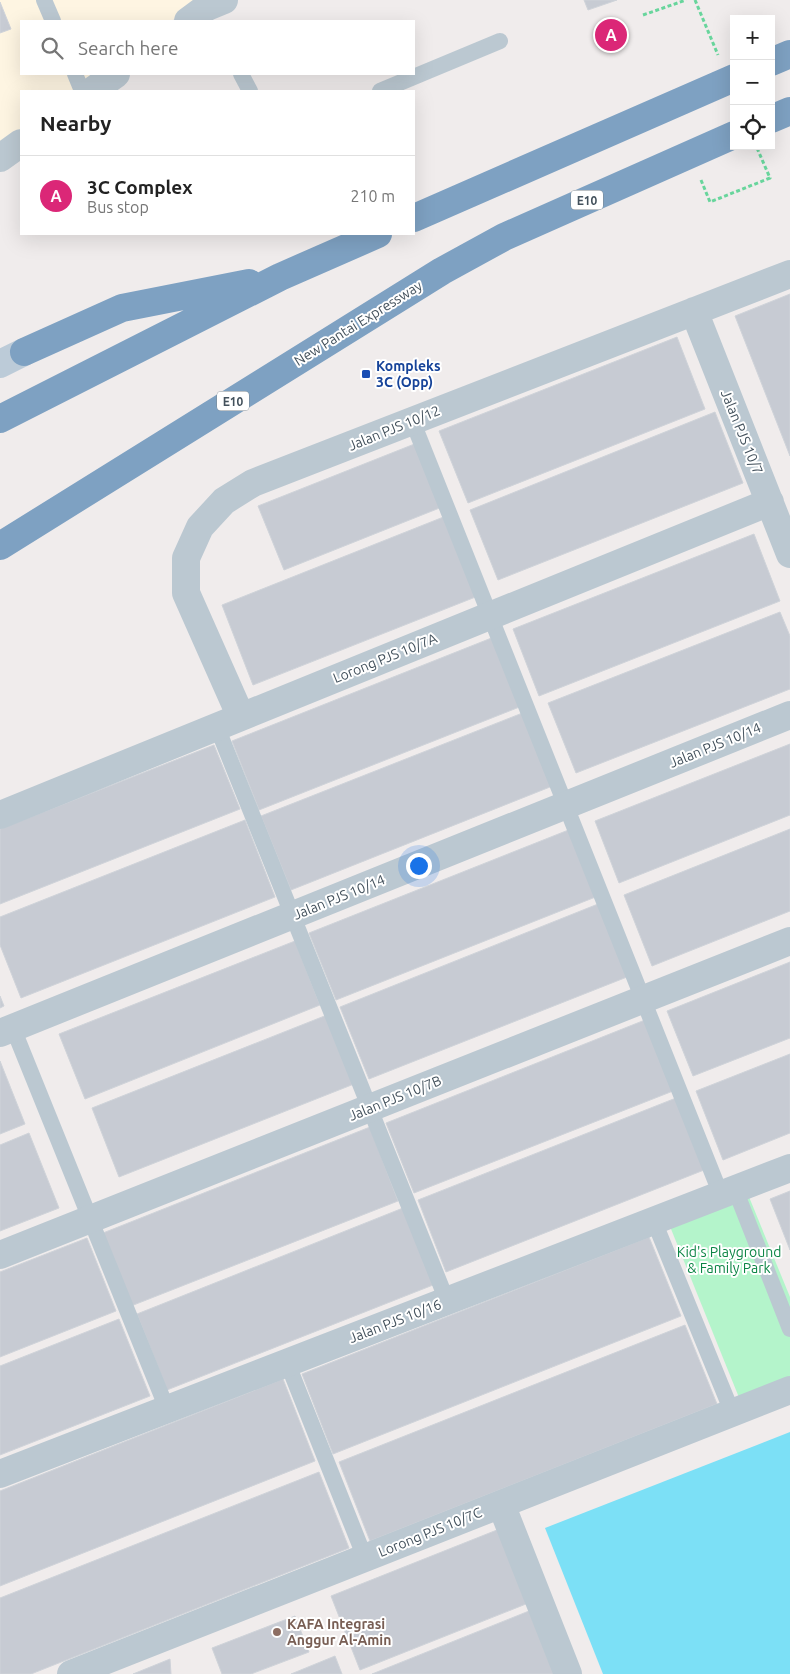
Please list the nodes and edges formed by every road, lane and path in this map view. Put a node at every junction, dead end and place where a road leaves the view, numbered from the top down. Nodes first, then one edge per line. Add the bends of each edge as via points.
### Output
1 (44, 0) edge
2 (686, 0) edge
3 (695, 0) edge
4 (643, 15) dead end
5 (53, 20) edge
6 (500, 41) dead end
7 (790, 54) edge
8 (775, 60) edge
9 (727, 69) edge
10 (75, 75) edge
11 (115, 75) edge
12 (242, 75) edge
13 (82, 90) edge
14 (93, 90) edge
15 (249, 90) edge
16 (382, 90) edge
17 (790, 111) edge
18 (775, 117) edge
19 (730, 137) edge
20 (20, 144) edge
21 (758, 150) edge
22 (690, 154) junction
23 (0, 158) edge
24 (415, 218) edge
25 (376, 235) edge
26 (790, 274) edge
27 (280, 277) junction
28 (694, 311) junction
29 (24, 352) joint
30 (0, 364) edge
31 (0, 419) edge
32 (412, 420) junction
33 (770, 502) junction
34 (12, 531) edge
35 (0, 546) edge
36 (790, 554) edge
37 (490, 616) junction
38 (790, 715) edge
39 (229, 722) junction
40 (566, 805) junction
41 (0, 815) edge
42 (292, 916) junction
43 (790, 941) edge
44 (643, 999) junction
45 (6, 1031) edge
46 (370, 1108) junction
47 (790, 1168) edge
48 (728, 1192) junction
49 (90, 1220) junction
50 (654, 1221) junction
51 (0, 1256) edge
52 (447, 1301) junction
53 (790, 1329) edge
54 (287, 1362) junction
55 (790, 1390) edge
56 (167, 1409) junction
57 (732, 1412) junction
58 (0, 1474) edge
59 (501, 1504) junction
60 (365, 1558) junction
61 (70, 1674) edge
62 (568, 1674) edge

1 - 5 lane
2 - 4 path
3 - 9 path
6 - 16 lane
7 - 8 highway
9 - 24 highway
10 - 13 lane
11 - 14 street
12 - 15 lane
17 - 18 highway
19 - 22 highway, New Pantai Expressway / E10
20 - 23 street
21 - 22 path via 770,178 710,202
22 - 34 highway, New Pantai Expressway / E10 via 504,238 442,271
25 - 27 highway
26 - 28 street, Jalan PJS 10/12
27 - 29 highway via 122,308
27 - 31 highway
28 - 32 street, Jalan PJS 10/12
28 - 33 street, Jalan PJS 10/7
29 - 30 main road
32 - 37 lane
32 - 39 street, Jalan PJS 10/12 via 253,484 224,501 200,527 186,558 186,593
33 - 36 street, Jalan PJS 10/7
33 - 37 street, Lorong PJS 10/7A
34 - 35 highway, New Pantai Expressway / E10
37 - 39 street, Lorong PJS 10/7A
37 - 40 lane
38 - 40 street, Jalan PJS 10/14
39 - 41 street, Lorong PJS 10/7A
39 - 42 lane
40 - 42 street, Jalan PJS 10/14
40 - 44 lane
42 - 45 street, Jalan PJS 10/14
42 - 46 lane
43 - 44 street, Jalan PJS 10/7B
44 - 46 street, Jalan PJS 10/7B
44 - 48 lane
45 - 49 lane
46 - 49 street, Jalan PJS 10/7B
46 - 52 lane
47 - 48 street, Jalan PJS 10/16
48 - 50 street, Jalan PJS 10/16
48 - 53 lane
49 - 51 street, Jalan PJS 10/7B
49 - 56 lane
50 - 52 street, Jalan PJS 10/16
50 - 57 lane
52 - 54 street, Jalan PJS 10/16
54 - 56 street, Jalan PJS 10/16
54 - 60 lane
55 - 57 street, Lorong PJS 10/7C
56 - 58 street, Jalan PJS 10/16
57 - 59 street, Lorong PJS 10/7C
59 - 60 street, Lorong PJS 10/7C
59 - 62 street
60 - 61 street, Lorong PJS 10/7C

